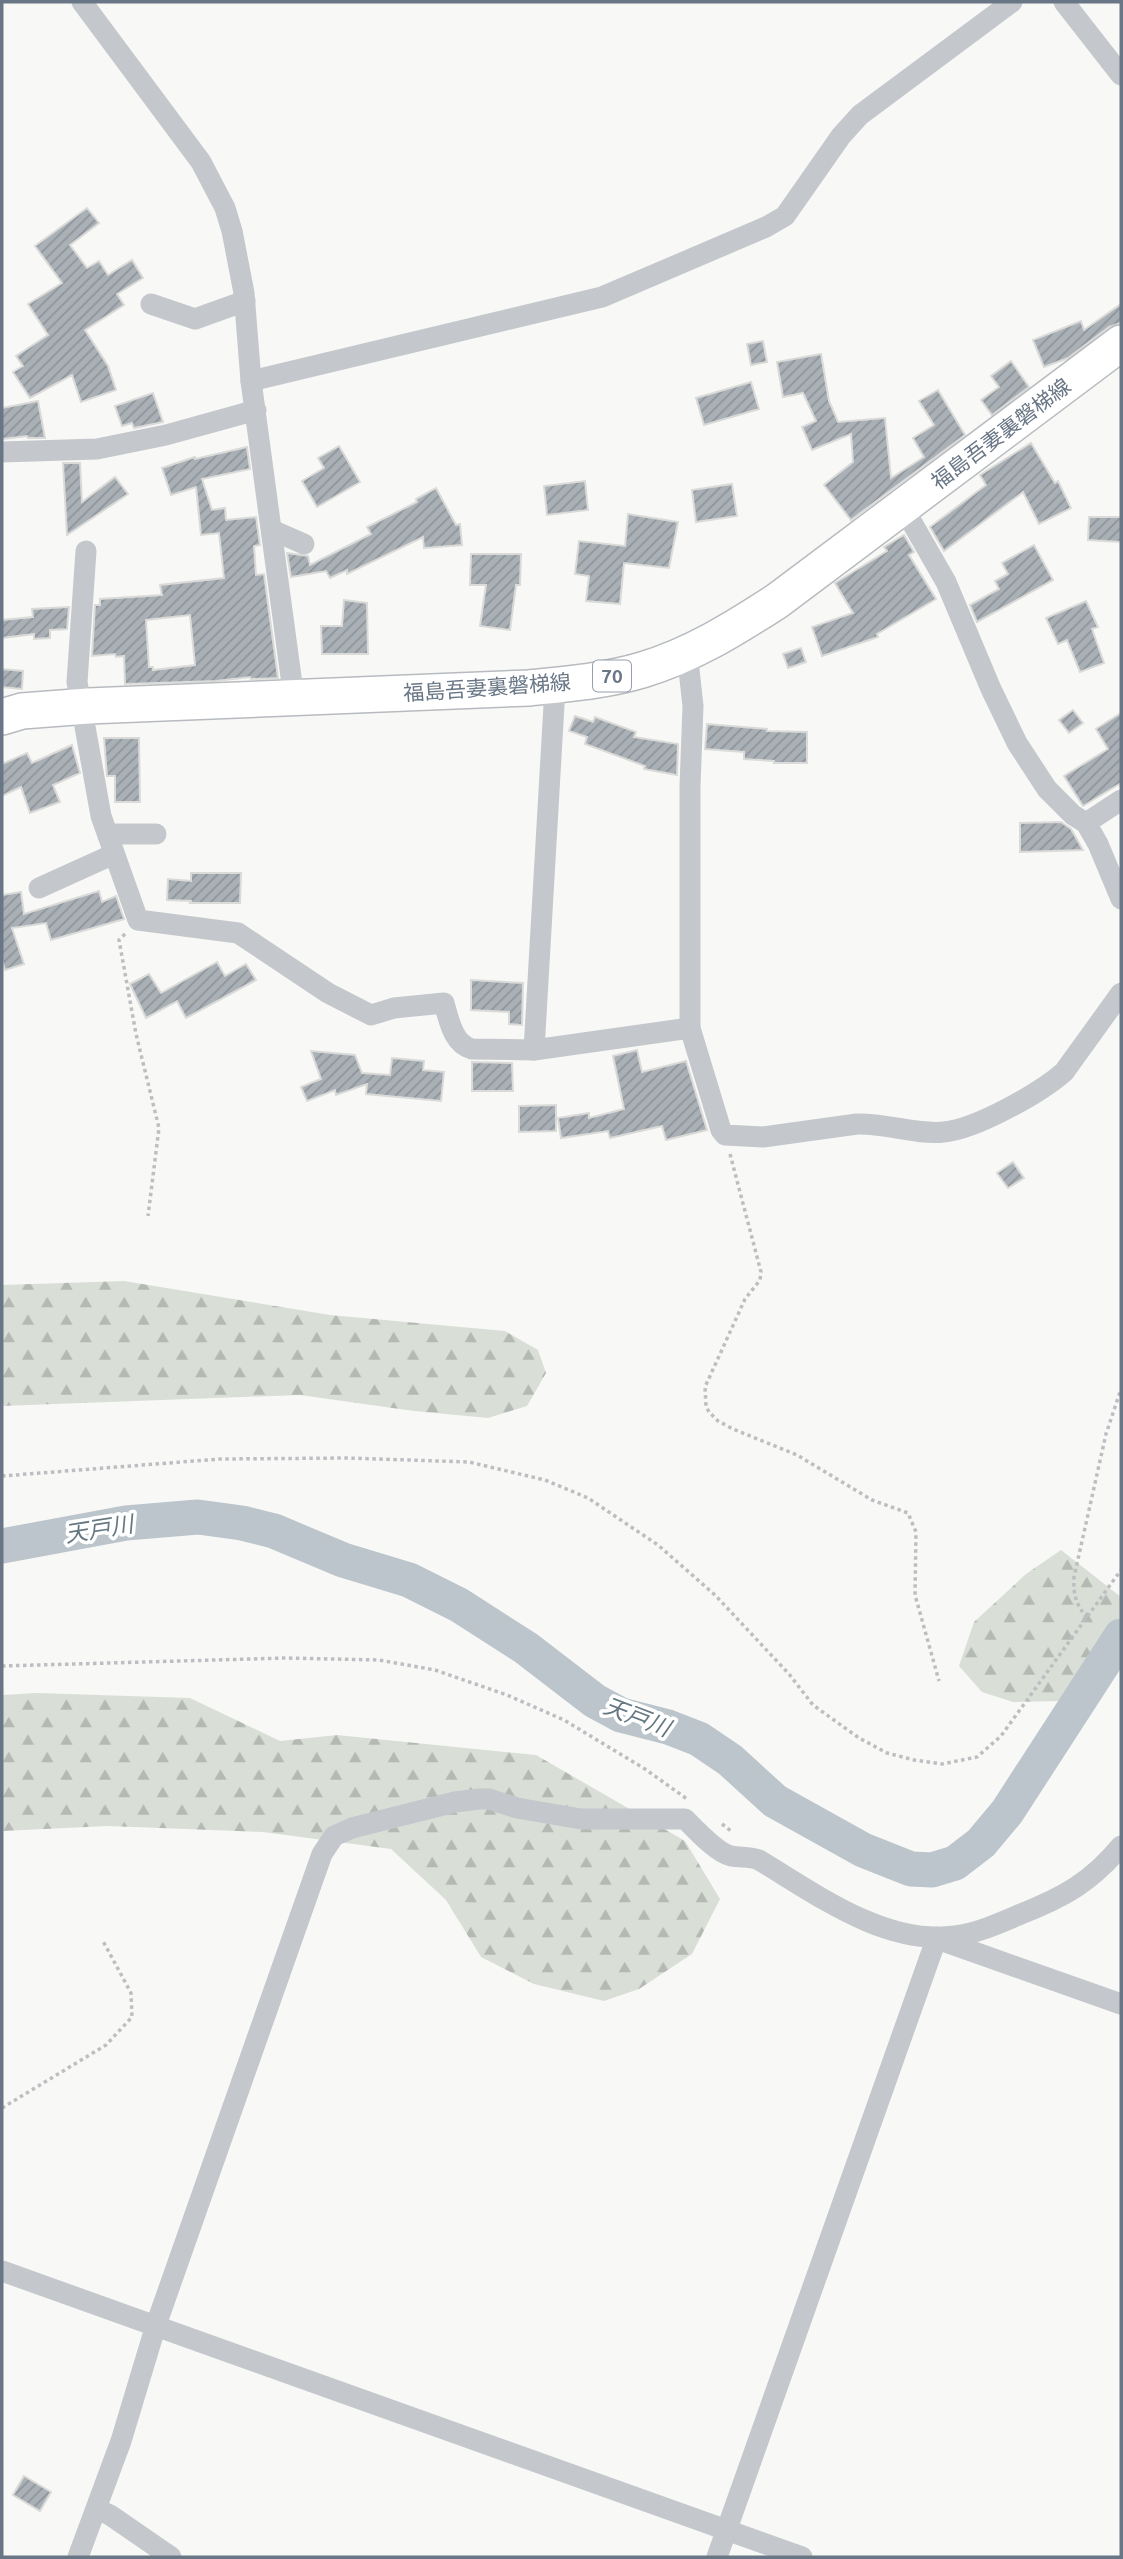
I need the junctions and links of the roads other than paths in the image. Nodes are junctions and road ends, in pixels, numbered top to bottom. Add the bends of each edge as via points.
1 (82, 2) edge
2 (1012, 2) edge
3 (1064, 2) edge
4 (1121, 75) edge
5 (245, 301) junction
6 (151, 304) dead end
7 (1121, 343) edge
8 (251, 381) junction
9 (256, 410) junction
10 (2, 452) edge
11 (903, 507) junction
12 (272, 530) junction
13 (304, 544) dead end
14 (86, 551) dead end
15 (684, 655) junction
16 (553, 685) junction
17 (294, 699) junction
18 (82, 707) junction
19 (3, 713) edge
20 (1121, 800) edge
21 (1086, 823) junction
22 (156, 834) dead end
23 (111, 844) junction
24 (38, 888) dead end
25 (1121, 899) edge
26 (1121, 993) edge
27 (690, 1028) junction
28 (534, 1050) junction
29 (1121, 1846) edge
30 (937, 1937) junction
31 (1121, 2004) edge
32 (2, 2270) edge
33 (156, 2325) junction
34 (97, 2509) junction
35 (726, 2530) junction
36 (78, 2557) edge
37 (171, 2557) edge
38 (717, 2557) edge
39 (802, 2557) edge

1 - 5 street via 180,132 215,188 232,231
2 - 8 street via 860,115 792,208 766,227 602,297
3 - 4 street
5 - 6 street via 195,319
5 - 8 street
7 - 11 main road, 福島吾妻裏磐梯線 / 70
8 - 9 street
9 - 10 street via 97,449
9 - 12 street
11 - 15 main road, 福島吾妻裏磐梯線 / 70 via 777,601 726,635
11 - 21 street via 946,582 1017,743 1047,789
12 - 13 street
12 - 17 street
14 - 18 street via 76,682
15 - 16 main road, 福島吾妻裏磐梯線 / 70 via 640,670
15 - 27 street via 693,706
16 - 17 main road, 福島吾妻裏磐梯線 / 70
16 - 28 street
17 - 18 main road, 福島吾妻裏磐梯線 / 70
18 - 19 main road, 福島吾妻裏磐梯線 / 70
18 - 23 street via 101,816
20 - 21 street
21 - 25 street
22 - 23 street
23 - 24 street
23 - 28 street via 138,920 238,933 370,1015 444,1003 464,1047
26 - 27 street via 1056,1079 1003,1110 943,1133 857,1124 763,1137 725,1135
27 - 28 street
29 - 30 street via 1100,1871 1049,1903 971,1933
30 - 31 street
30 - 33 street via 846,1914 760,1860 723,1852 685,1819 581,1819 479,1799 342,1832 322,1854
30 - 35 street
32 - 33 street
33 - 34 street
33 - 35 street
34 - 36 street
34 - 37 street
35 - 38 street
35 - 39 street

